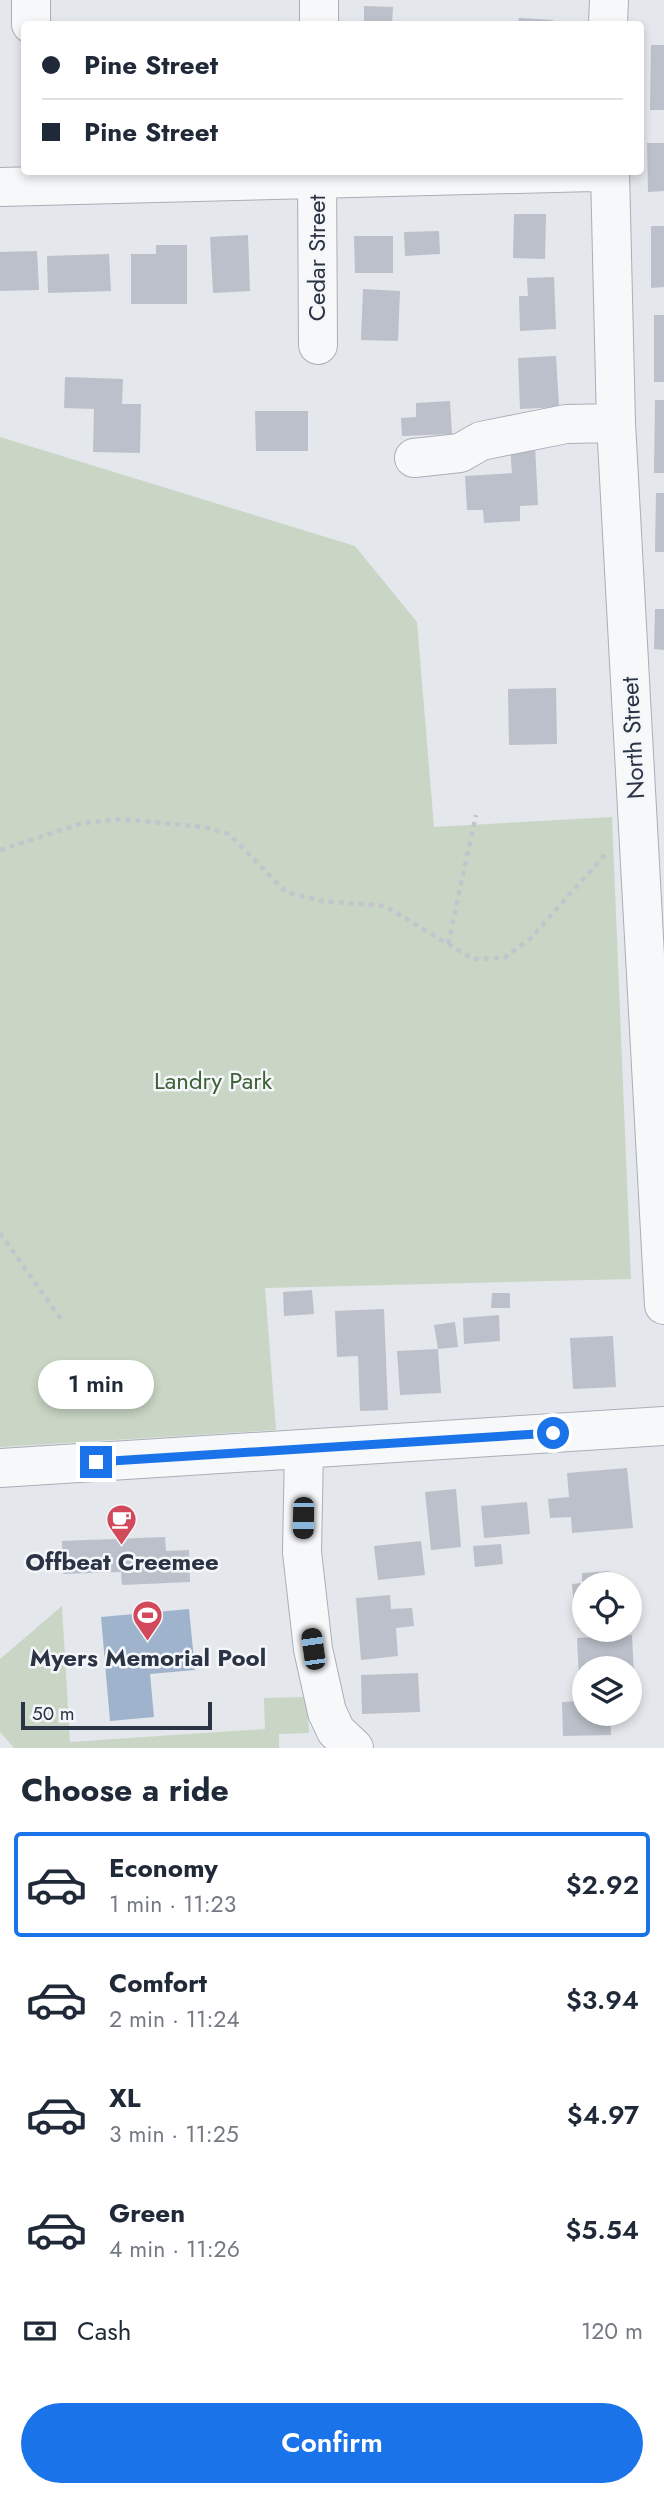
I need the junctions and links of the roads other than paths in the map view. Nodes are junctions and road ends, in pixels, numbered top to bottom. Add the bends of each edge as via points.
1 (31, 0) edge
2 (319, 0) edge
3 (609, 0) edge
4 (31, 21) edge
5 (319, 21) edge
6 (608, 21) edge
7 (317, 175) edge
8 (610, 175) edge
9 (23, 182) edge
10 (318, 345) dead end
11 (616, 423) junction
12 (414, 458) dead end
13 (664, 1305) edge
14 (664, 1426) edge
15 (304, 1450) junction
16 (0, 1468) edge
17 (354, 1748) edge

1 - 4 street
2 - 5 street
3 - 6 street
7 - 9 street
7 - 10 street, Cedar Street
8 - 11 street, North Street
11 - 12 street via 566,424 481,441 460,453
11 - 13 street, North Street
14 - 15 street
15 - 16 street
15 - 17 street via 302,1552 313,1649 327,1712 336,1731

